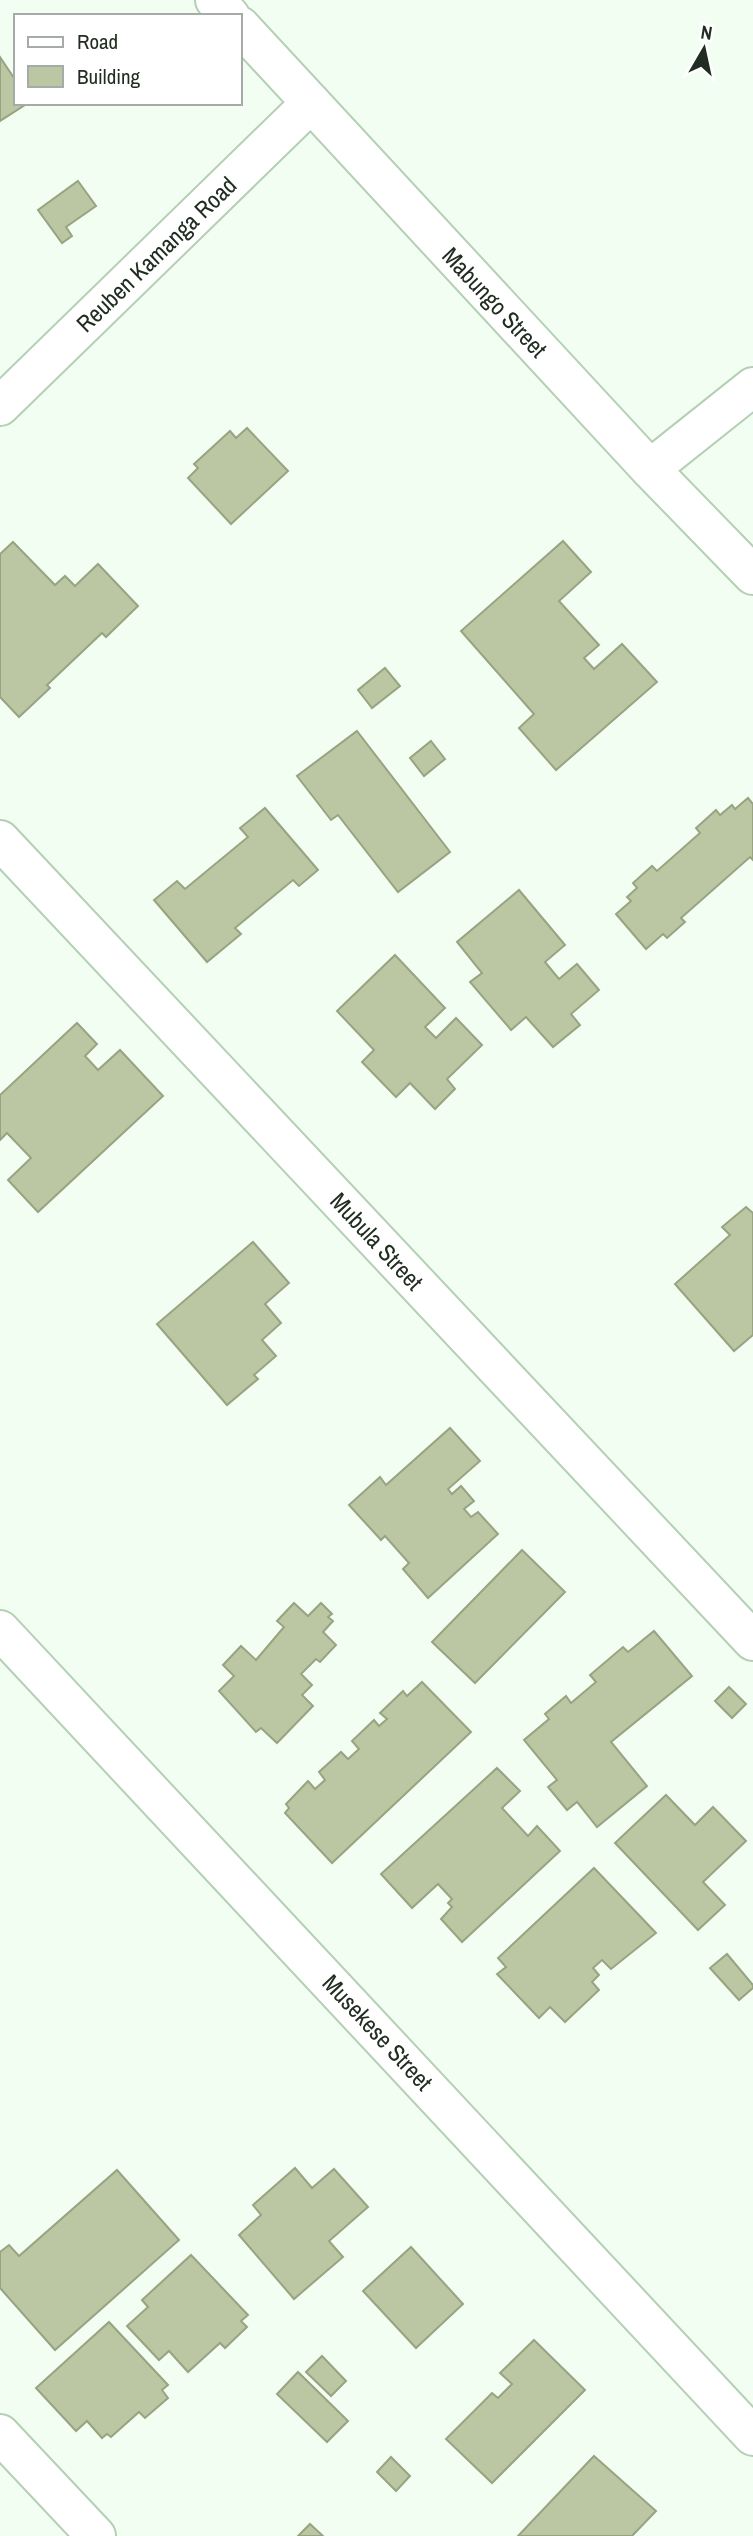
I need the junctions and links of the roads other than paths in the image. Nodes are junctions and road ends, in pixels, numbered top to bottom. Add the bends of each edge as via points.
1 (215, 0) edge
2 (228, 14) edge
3 (242, 28) edge
4 (312, 103) junction
5 (753, 387) edge
6 (0, 406) edge
7 (650, 469) junction
8 (753, 575) edge
9 (0, 840) edge
10 (0, 1630) edge
11 (753, 1641) edge
12 (0, 2434) edge
13 (753, 2436) edge
14 (96, 2536) edge

1 - 2 street
3 - 4 street, Mabungo Street
4 - 6 street, Reuben Kamanga Road
4 - 7 street, Mabungo Street
5 - 7 street
7 - 8 street, Mabungo Street
9 - 11 street, Mubula Street
10 - 13 street, Musekese Street
12 - 14 street

